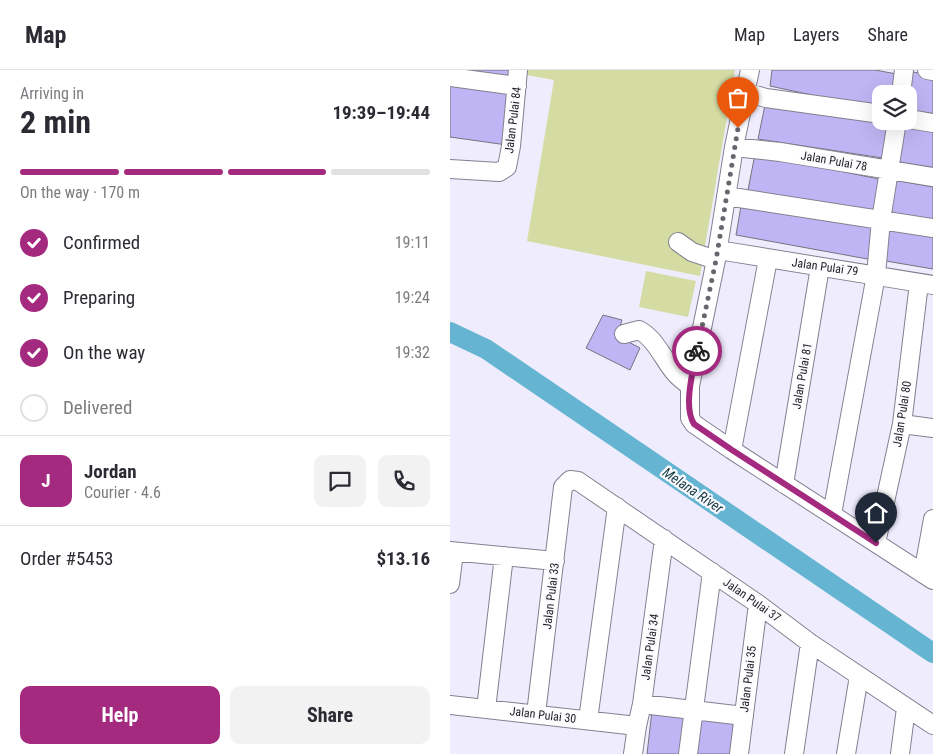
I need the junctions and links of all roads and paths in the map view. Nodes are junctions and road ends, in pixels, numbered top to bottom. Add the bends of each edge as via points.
1 (750, 70) edge
2 (904, 70) edge
3 (927, 70) edge
4 (933, 71) edge
5 (450, 77) edge
6 (517, 78) edge
7 (902, 85) edge
8 (745, 92) junction
9 (872, 113) edge
10 (917, 120) edge
11 (933, 123) edge
12 (896, 130) edge
13 (734, 147) junction
14 (450, 169) edge
15 (889, 171) junction
16 (933, 177) edge
17 (726, 196) junction
18 (881, 220) junction
19 (933, 228) edge
20 (678, 242) dead end
21 (717, 255) junction
22 (768, 259) junction
23 (820, 267) junction
24 (876, 275) junction
25 (926, 284) edge
26 (624, 334) dead end
27 (690, 386) junction
28 (902, 424) junction
29 (933, 428) edge
30 (732, 450) junction
31 (570, 480) joint
32 (784, 484) junction
33 (617, 507) junction
34 (832, 514) junction
35 (933, 518) edge
36 (664, 540) junction
37 (876, 543) junction
38 (452, 551) edge
39 (504, 556) junction
40 (555, 562) junction
41 (712, 572) junction
42 (928, 577) edge
43 (450, 584) edge
44 (758, 604) junction
45 (810, 642) junction
46 (859, 676) junction
47 (642, 704) junction
48 (450, 705) edge
49 (906, 708) junction
50 (486, 709) junction
51 (692, 711) junction
52 (536, 714) junction
53 (744, 716) junction
54 (588, 720) junction
55 (933, 725) edge
56 (636, 726) junction
57 (633, 754) edge
58 (688, 754) edge
59 (739, 754) edge
60 (794, 754) edge
61 (846, 754) edge
62 (900, 754) edge

1 - 8 street
2 - 7 street
3 - 4 street
5 - 6 street
6 - 14 street, Jalan Pulai 84 via 507,167 499,172
8 - 9 street via 766,98
8 - 13 street
10 - 11 street
12 - 15 street
13 - 15 street, Jalan Pulai 78
13 - 17 street
15 - 16 street, Jalan Pulai 78
15 - 18 street
17 - 18 street
17 - 21 street
18 - 19 street
18 - 24 street
20 - 21 street, Jalan Pulai 79 via 692,252
21 - 22 street, Jalan Pulai 79
21 - 27 street
22 - 23 street, Jalan Pulai 79
22 - 30 street
23 - 24 street, Jalan Pulai 79
23 - 32 street, Jalan Pulai 81
24 - 25 street, Jalan Pulai 79
24 - 34 street
25 - 28 street, Jalan Pulai 80
26 - 27 street via 643,332 674,372
27 - 30 street via 690,418
28 - 29 street
28 - 37 street, Jalan Pulai 80
30 - 32 street
31 - 33 street, Jalan Pulai 37 via 578,481
31 - 40 street, Jalan Pulai 33 via 563,487
32 - 34 street
33 - 36 street, Jalan Pulai 37
33 - 54 street
34 - 37 street
35 - 42 street
36 - 41 street, Jalan Pulai 37
36 - 47 street, Jalan Pulai 34
37 - 42 street
38 - 39 street
38 - 43 street
39 - 40 street
39 - 50 street
40 - 52 street, Jalan Pulai 33
41 - 44 street, Jalan Pulai 37
41 - 51 street
44 - 45 street, Jalan Pulai 37
44 - 53 street, Jalan Pulai 35
45 - 46 street, Jalan Pulai 37
45 - 60 street
46 - 49 street, Jalan Pulai 37
46 - 61 street
47 - 51 street
47 - 56 street, Jalan Pulai 34
48 - 50 street, Jalan Pulai 30
49 - 55 street, Jalan Pulai 37
49 - 62 street
50 - 52 street, Jalan Pulai 30
51 - 53 street
51 - 58 street
52 - 54 street, Jalan Pulai 30
53 - 59 street, Jalan Pulai 35
54 - 56 street, Jalan Pulai 30
56 - 57 street, Jalan Pulai 34

